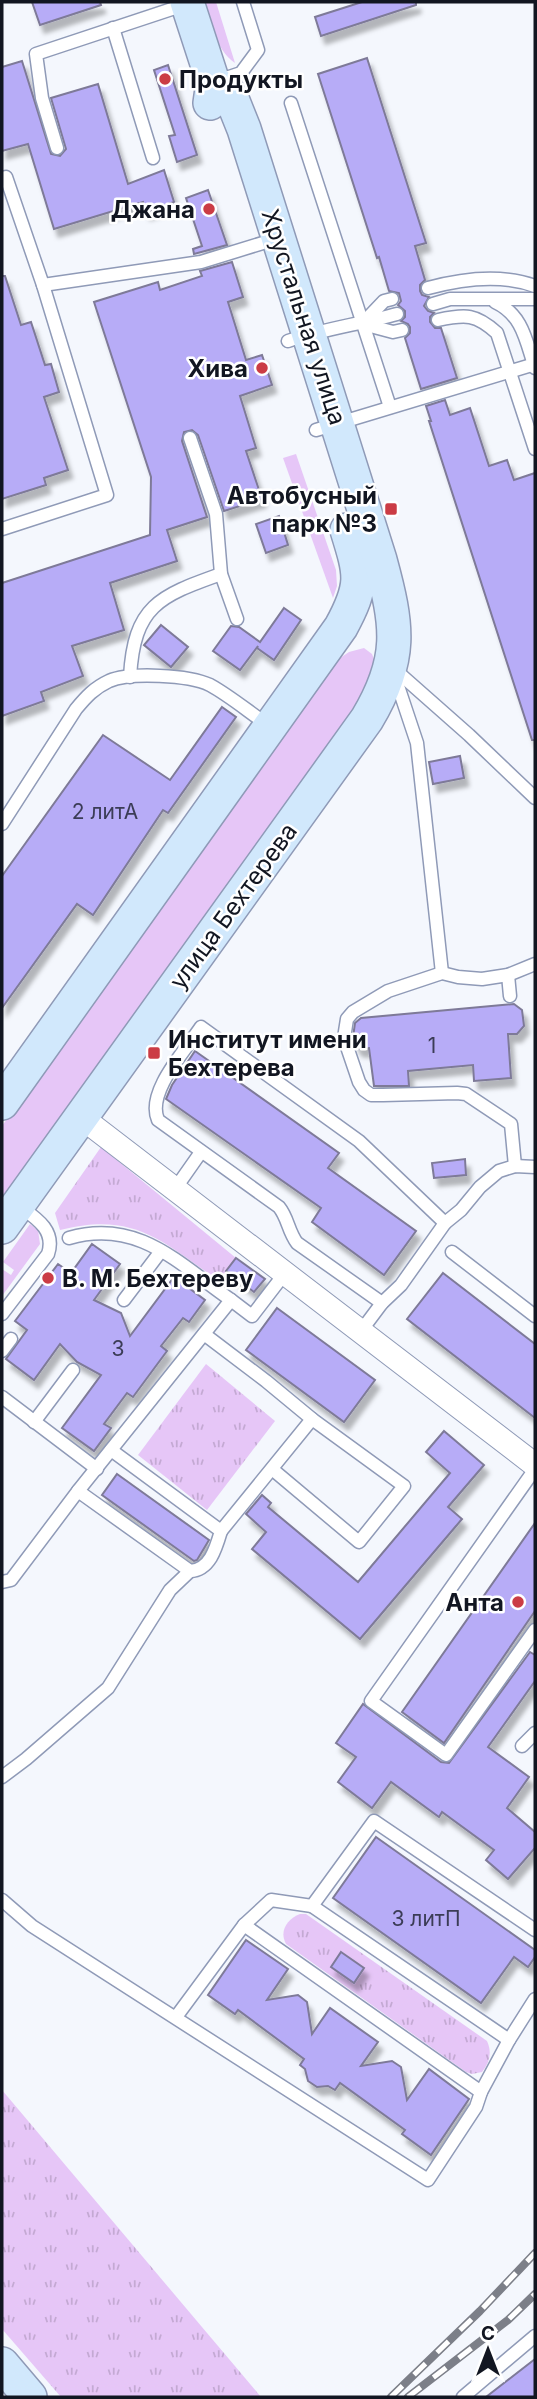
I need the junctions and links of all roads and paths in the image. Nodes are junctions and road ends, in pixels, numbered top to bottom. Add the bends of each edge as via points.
1 (243, 2) edge
2 (187, 3) edge
3 (113, 28) junction
4 (213, 82) junction
5 (291, 103) dead end
6 (57, 148) dead end
7 (153, 158) dead end
8 (2, 178) edge
9 (268, 241) junction
10 (43, 285) junction
11 (535, 286) edge
12 (428, 288) dead end
13 (392, 299) dead end
14 (488, 299) junction
15 (535, 299) edge
16 (433, 304) dead end
17 (397, 314) dead end
18 (438, 320) dead end
19 (363, 324) junction
20 (402, 330) dead end
21 (298, 337) junction
22 (535, 365) edge
23 (510, 372) junction
24 (390, 407) junction
25 (327, 427) junction
26 (190, 438) dead end
27 (535, 449) edge
28 (2, 529) edge
29 (369, 562) junction
30 (221, 573) junction
31 (237, 619) dead end
32 (331, 643) junction
33 (392, 667) junction
34 (130, 677) junction
35 (271, 727) junction
36 (535, 798) edge
37 (8, 805) edge
38 (2, 824) edge
39 (535, 964) edge
40 (442, 972) junction
41 (508, 975) junction
42 (510, 996) dead end
43 (2, 1103) edge
44 (81, 1117) junction
45 (201, 1152) junction
46 (515, 1166) junction
47 (535, 1167) edge
48 (175, 1189) junction
49 (10, 1216) edge
50 (445, 1223) junction
51 (69, 1238) dead end
52 (161, 1251) junction
53 (452, 1252) dead end
54 (285, 1273) junction
55 (124, 1300) dead end
56 (231, 1300) junction
57 (382, 1303) junction
58 (2, 1314) edge
59 (535, 1316) edge
60 (361, 1331) junction
61 (204, 1334) junction
62 (10, 1339) dead end
63 (2, 1351) edge
64 (73, 1370) dead end
65 (2, 1397) edge
66 (312, 1419) junction
67 (34, 1422) junction
68 (111, 1450) junction
69 (535, 1467) edge
70 (97, 1469) junction
71 (272, 1469) junction
72 (78, 1491) junction
73 (221, 1531) junction
74 (190, 1571) junction
75 (2, 1582) edge
76 (535, 1630) edge
77 (535, 1733) edge
78 (522, 1746) dead end
79 (2, 1777) edge
80 (2, 1900) edge
81 (312, 1906) junction
82 (243, 1925) junction
83 (535, 1930) edge
84 (535, 1999) edge
85 (176, 2017) junction
86 (509, 2040) junction
87 (481, 2092) junction
88 (535, 2336) edge
89 (2, 2364) edge
90 (30, 2397) edge
91 (463, 2397) edge

1 - 4 lane via 258,50 241,73
2 - 3 lane
2 - 4 street, Хрустальная улица
3 - 6 lane via 36,54 42,98
3 - 7 lane
4 - 9 street, Хрустальная улица via 209,102
5 - 19 lane
8 - 10 lane via 6,177
9 - 10 lane via 201,262
9 - 21 street, Хрустальная улица
10 - 28 lane via 107,495
11 - 12 lane via 480,279
13 - 19 lane via 384,301
14 - 15 lane
14 - 16 lane
14 - 22 lane via 521,322
17 - 19 lane
18 - 23 lane via 471,316 485,322 497,333
19 - 20 lane
19 - 21 lane
19 - 24 lane
21 - 25 street, Хрустальная улица
22 - 23 lane
23 - 24 lane
23 - 27 lane
24 - 25 lane
25 - 29 street, Хрустальная улица
26 - 30 lane via 216,514
29 - 32 street via 350,612
29 - 33 street, улица Бехтерева via 393,615
30 - 31 lane
30 - 34 lane via 176,590 153,606 139,626
32 - 33 street via 371,635 382,643
32 - 35 street
33 - 36 lane
33 - 40 lane via 417,743
33 - 44 street, улица Бехтерева via 367,719
34 - 35 lane via 188,679 209,685
34 - 37 lane via 111,680 91,692
35 - 43 street
37 - 38 lane
39 - 41 lane
40 - 41 lane via 482,979
40 - 46 lane via 388,991 347,1019 344,1038 359,1082 371,1095 466,1094 511,1124
41 - 42 lane
44 - 48 street
44 - 49 street, улица Бехтерева
45 - 48 lane
45 - 50 lane via 158,1121 154,1112 157,1093 201,1027 359,1141
45 - 57 lane via 279,1207 296,1243
46 - 47 lane
46 - 50 lane via 499,1171 480,1186
48 - 54 street
49 - 58 lane via 45,1228 51,1245
50 - 57 lane via 401,1285
51 - 52 lane via 116,1233 148,1241
52 - 55 lane
52 - 56 lane
53 - 59 lane
54 - 56 lane via 252,1316
54 - 60 street
56 - 61 lane
57 - 60 lane
60 - 69 street
61 - 66 lane
61 - 68 lane
62 - 63 lane
64 - 67 lane
65 - 67 lane
66 - 71 lane
66 - 71 lane via 404,1486 359,1542
67 - 70 lane
68 - 70 lane
68 - 73 lane
69 - 76 lane via 371,1701 446,1755
70 - 72 lane
71 - 73 lane
72 - 74 lane
72 - 75 lane via 11,1580
73 - 74 lane via 205,1566
74 - 79 lane via 170,1590 108,1688
77 - 78 lane
80 - 85 lane via 32,1926
81 - 82 lane via 271,1900
81 - 83 lane via 374,1821
81 - 86 lane
82 - 85 lane
82 - 87 lane
84 - 86 lane
85 - 87 lane via 428,2180
86 - 87 lane
88 - 91 lane
89 - 90 street

